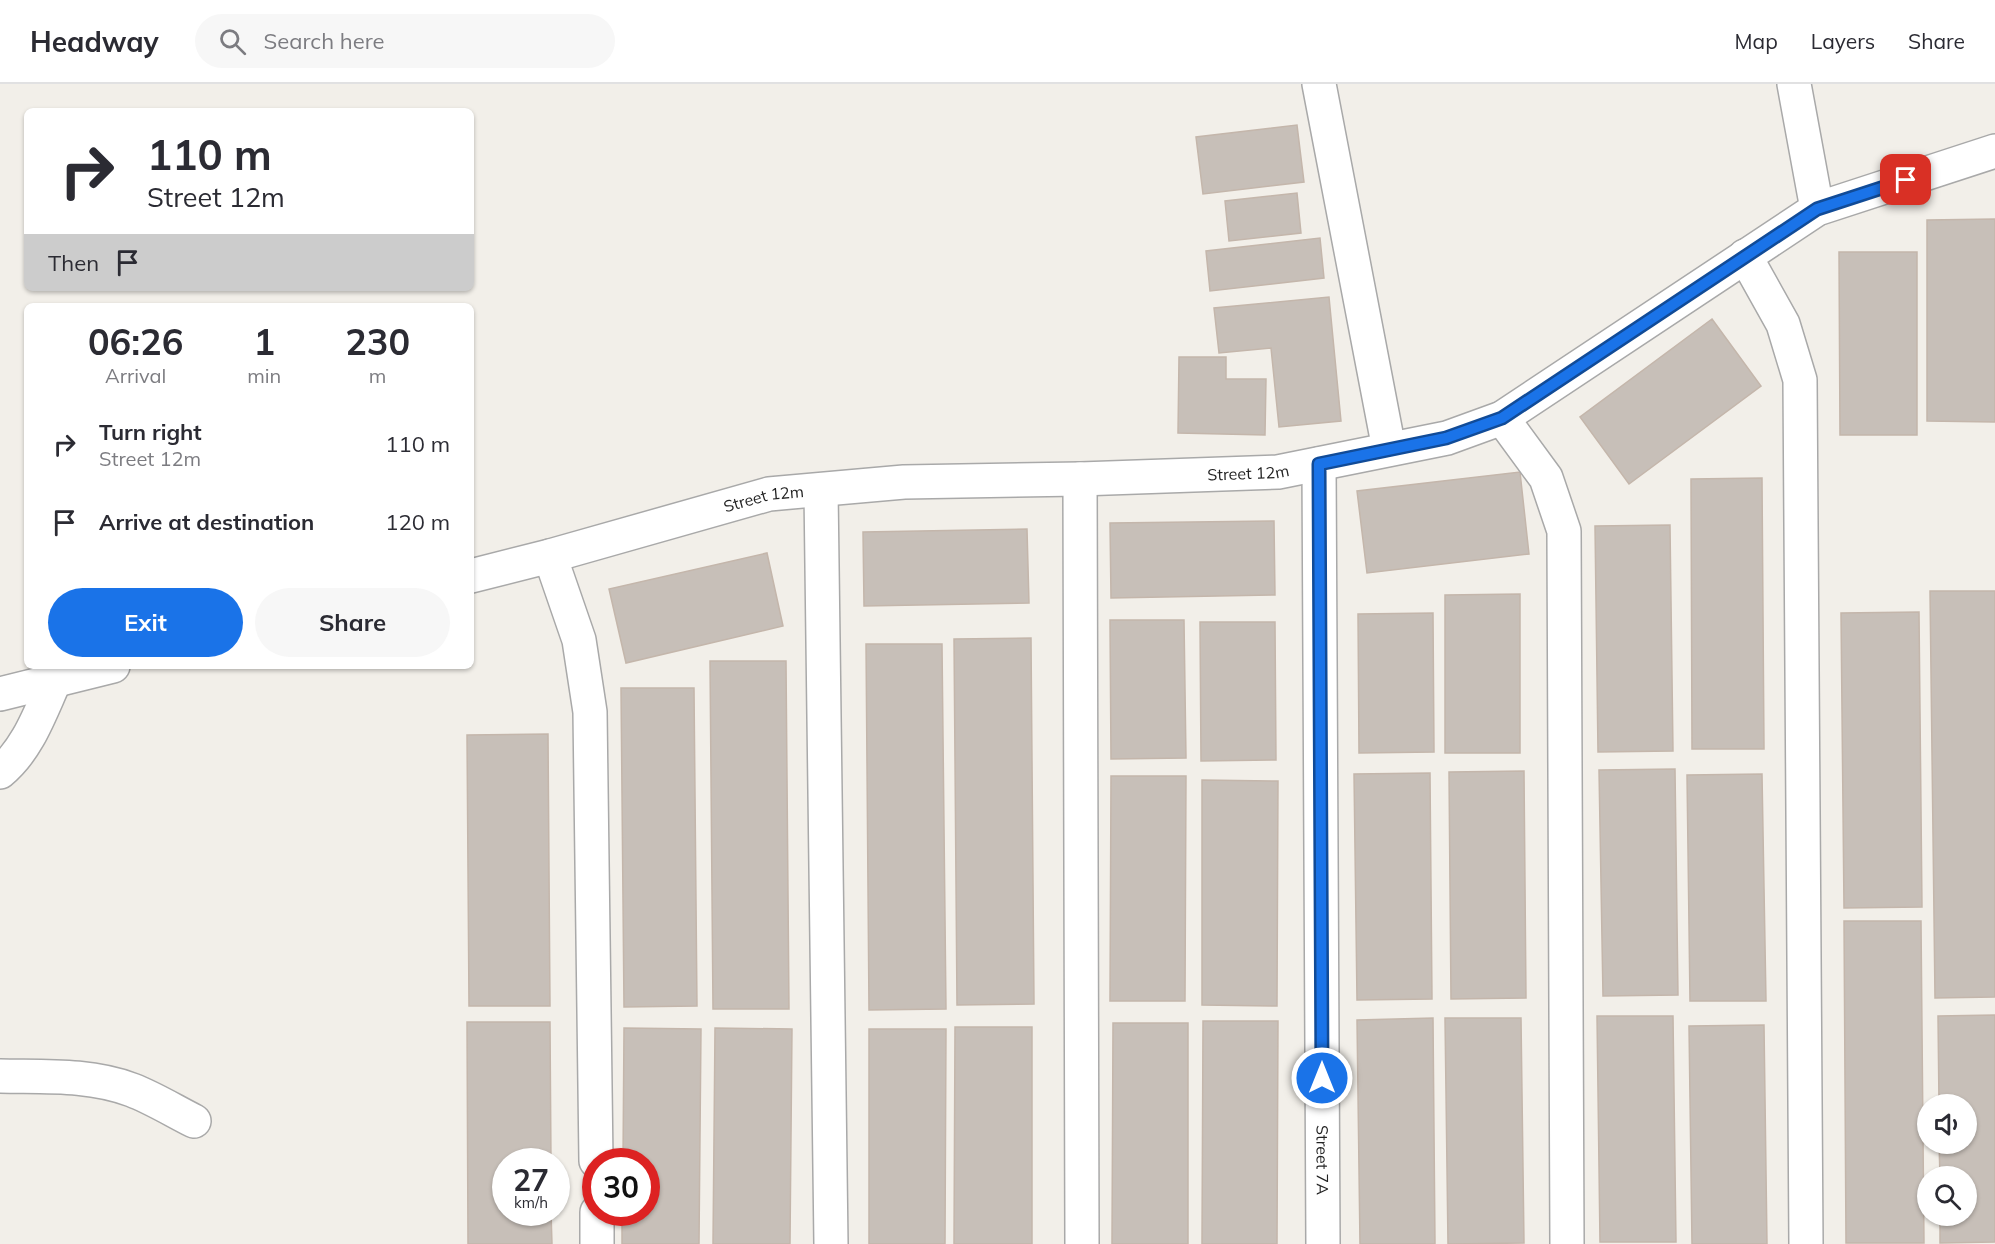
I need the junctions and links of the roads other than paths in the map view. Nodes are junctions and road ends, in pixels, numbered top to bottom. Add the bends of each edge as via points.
1 (1319, 84) edge
2 (1794, 84) edge
3 (1995, 151) edge
4 (1817, 209) junction
5 (1745, 256) junction
6 (1502, 418) junction
7 (1389, 449) junction
8 (1319, 464) junction
9 (1080, 480) junction
10 (821, 490) junction
11 (550, 556) junction
12 (474, 575) edge
13 (100, 669) edge
14 (55, 680) junction
15 (0, 694) edge
16 (0, 772) edge
17 (0, 1076) edge
18 (194, 1121) dead end
19 (596, 1148) edge
20 (597, 1226) edge
21 (597, 1244) edge
22 (831, 1244) edge
23 (1082, 1244) edge
24 (1323, 1244) edge
25 (1567, 1244) edge
26 (1806, 1244) edge

1 - 7 street
2 - 4 street
3 - 4 street, Street 12m
4 - 5 street, Street 12m
5 - 6 street, Street 12m
5 - 26 street via 1783,324 1800,381
6 - 7 street, Street 12m via 1446,438
6 - 25 street via 1546,478 1564,531
7 - 8 street, Street 12m
8 - 9 street, Street 12m via 1278,472
8 - 24 street, Street 7A
9 - 10 street, Street 12m via 904,482
9 - 23 street
10 - 11 street, Street 12m via 769,494
10 - 22 street
11 - 12 street, Street 12m
11 - 19 street via 579,640 590,712
13 - 14 street
14 - 15 street
14 - 16 street via 27,740
17 - 18 street via 72,1077 105,1082 132,1090
20 - 21 street

